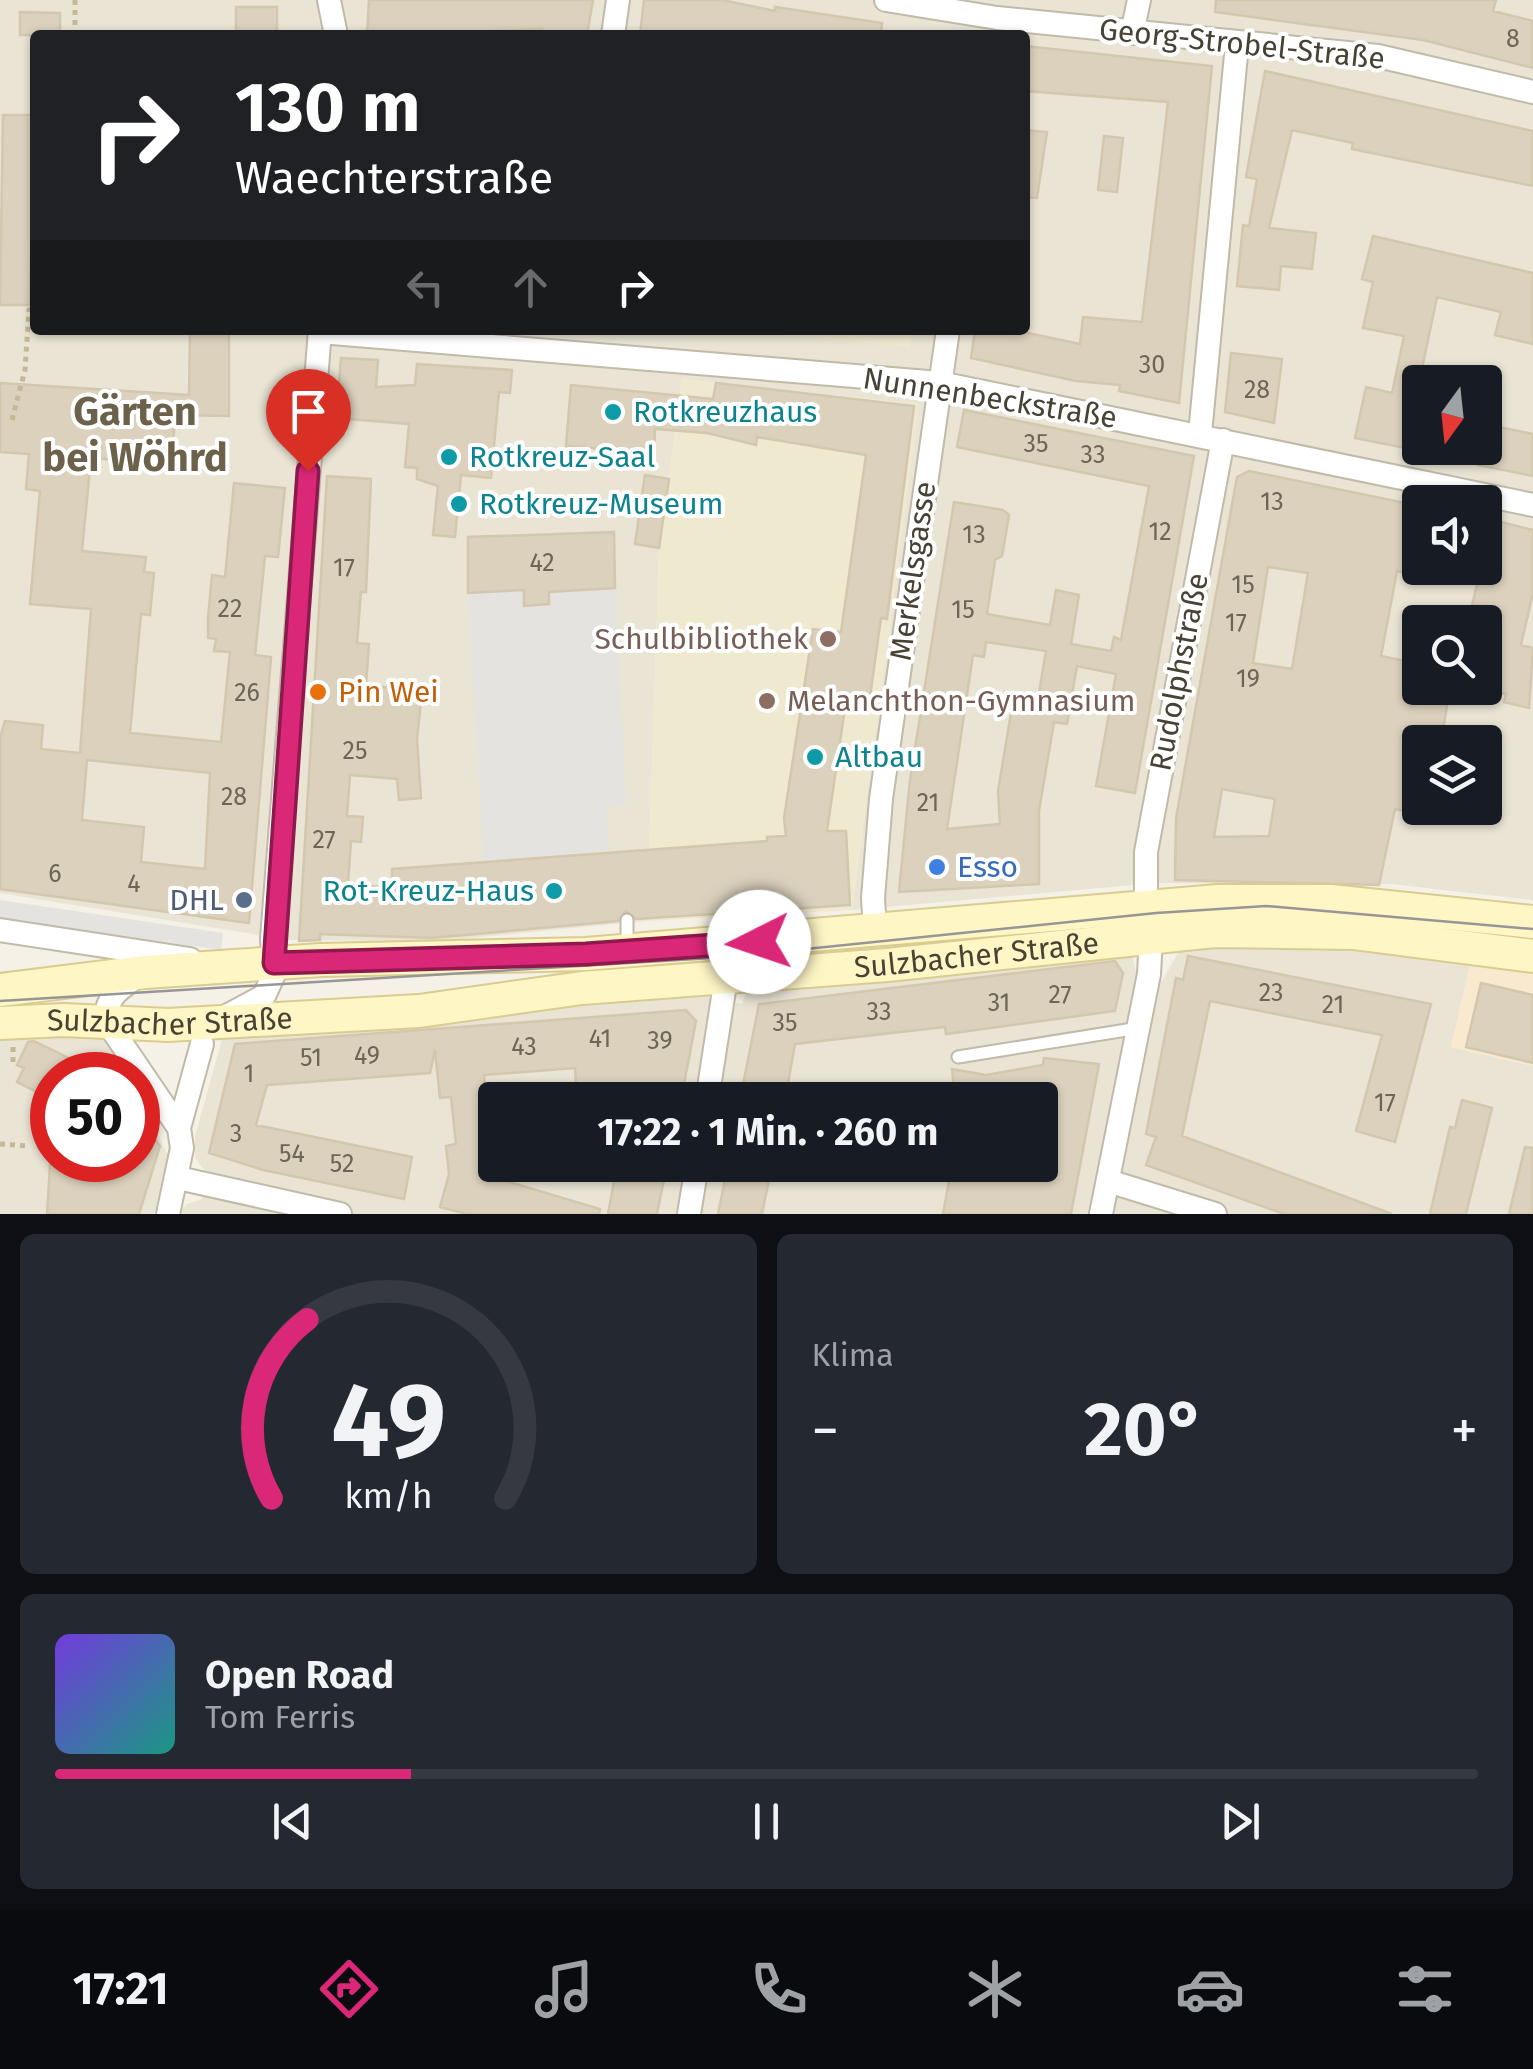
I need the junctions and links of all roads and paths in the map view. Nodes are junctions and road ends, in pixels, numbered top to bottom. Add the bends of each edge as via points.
1 (75, 0) edge
2 (329, 0) edge
3 (618, 0) edge
4 (888, 0) edge
5 (1139, 0) edge
6 (995, 26) edge
7 (75, 30) edge
8 (335, 30) edge
9 (614, 30) edge
10 (1132, 33) junction
11 (1237, 44) junction
12 (1533, 92) edge
13 (30, 310) edge
14 (320, 335) edge
15 (420, 335) edge
16 (947, 335) edge
17 (571, 341) edge
18 (940, 384) junction
19 (12, 420) dead end
20 (1211, 437) junction
21 (1533, 505) edge
22 (1148, 921) junction
23 (1533, 922) edge
24 (0, 930) edge
25 (875, 931) junction
26 (730, 943) junction
27 (1533, 956) edge
28 (274, 963) junction
29 (233, 966) junction
30 (145, 972) junction
31 (727, 977) junction
32 (0, 990) edge
33 (107, 1022) junction
34 (0, 1023) edge
35 (1139, 1028) junction
36 (206, 1034) junction
37 (958, 1057) dead end
38 (710, 1082) edge
39 (179, 1128) junction
40 (0, 1144) edge
41 (28, 1146) dead end
42 (178, 1178) junction
43 (1108, 1181) junction
44 (693, 1182) edge
45 (168, 1214) edge
46 (340, 1214) edge
47 (688, 1214) edge
48 (1101, 1214) edge
49 (1215, 1214) edge

1 - 7 path
2 - 8 street
3 - 9 street
4 - 6 street, Georg-Strobel-Straße
5 - 10 street
6 - 10 street, Georg-Strobel-Straße
10 - 11 street, Georg-Strobel-Straße
11 - 12 street, Georg-Strobel-Straße via 1378,56
11 - 20 street, Rudolphstraße
13 - 19 path
14 - 28 street
15 - 17 street, Nunnenbeckstraße
16 - 18 street, Merkelsgasse
17 - 18 street, Nunnenbeckstraße
18 - 20 street, Nunnenbeckstraße
18 - 25 street, Merkelsgasse via 881,799
20 - 21 street, Nunnenbeckstraße
20 - 22 street, Rudolphstraße via 1146,852
22 - 23 main road, Sulzbacher Straße via 1330,900
22 - 25 main road, Sulzbacher Straße
22 - 27 main road, Sulzbacher Straße via 1332,932
22 - 31 main road, Sulzbacher Straße
22 - 35 street, Rudolphstraße
24 - 29 street
25 - 26 main road, Sulzbacher Straße
26 - 28 main road, Sulzbacher Straße via 627,936
26 - 31 street
28 - 29 main road, Sulzbacher Straße
28 - 36 street via 264,996
29 - 30 main road, Sulzbacher Straße
30 - 32 main road, Sulzbacher Straße
30 - 33 street via 109,999
31 - 36 main road, Sulzbacher Straße
31 - 38 street
33 - 34 main road, Sulzbacher Straße
33 - 36 main road, Sulzbacher Straße
33 - 39 street
35 - 37 lane
35 - 43 street, Rudolphstraße
36 - 39 street
39 - 42 street
40 - 41 path
42 - 45 street
42 - 46 street
43 - 48 street, Rudolphstraße
43 - 49 street
44 - 47 street

